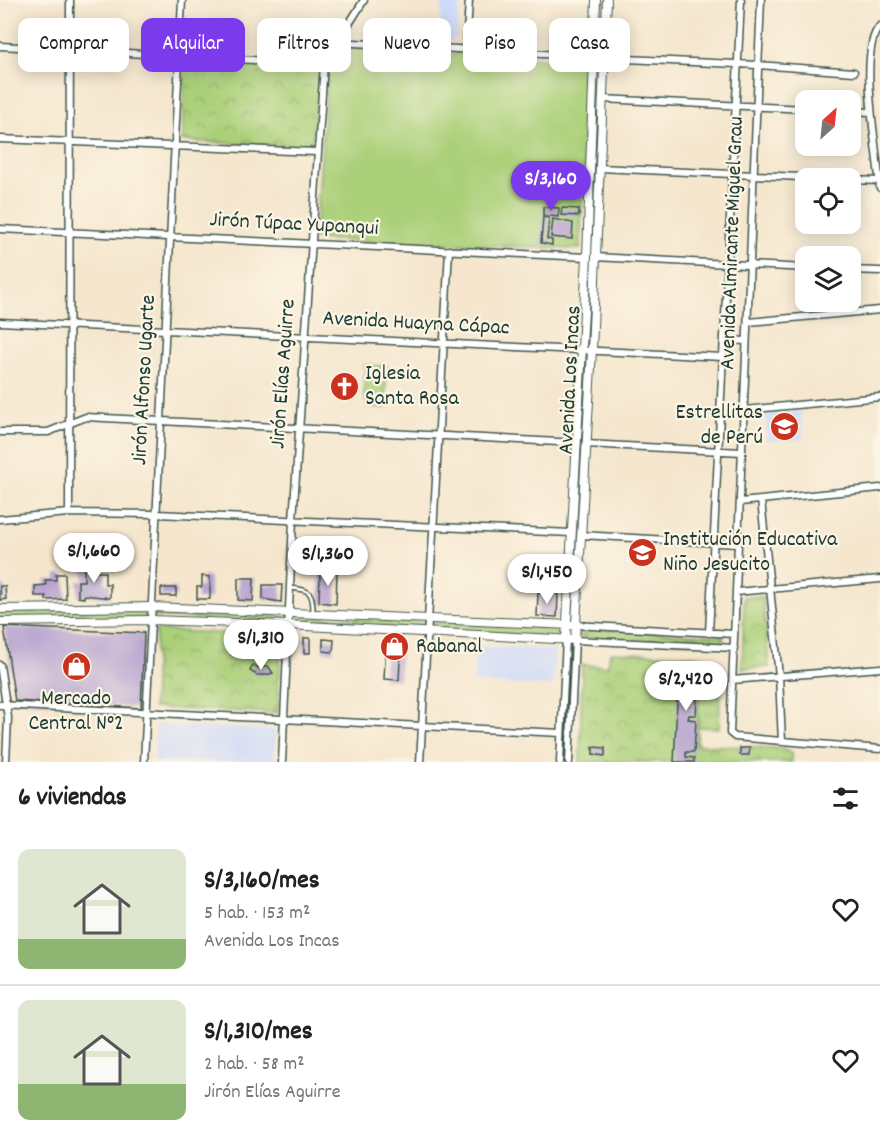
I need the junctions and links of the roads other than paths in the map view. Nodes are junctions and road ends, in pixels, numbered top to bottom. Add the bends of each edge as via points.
1 (70, 0) edge
2 (182, 0) edge
3 (364, 0) edge
4 (469, 0) edge
5 (596, 0) edge
6 (607, 0) edge
7 (741, 0) edge
8 (761, 0) edge
9 (70, 18) edge
10 (181, 18) edge
11 (468, 18) edge
12 (595, 18) edge
13 (606, 18) edge
14 (351, 20) edge
15 (880, 26) edge
16 (351, 43) edge
17 (0, 46) edge
18 (18, 47) edge
19 (463, 51) edge
20 (630, 59) edge
21 (738, 64) junction
22 (758, 65) junction
23 (69, 72) edge
24 (179, 72) edge
25 (323, 72) edge
26 (593, 72) edge
27 (603, 72) edge
28 (854, 72) dead end
29 (602, 99) junction
30 (736, 105) junction
31 (757, 106) junction
32 (795, 108) edge
33 (861, 112) edge
34 (871, 112) junction
35 (0, 139) edge
36 (69, 142) junction
37 (175, 146) junction
38 (316, 152) junction
39 (599, 168) junction
40 (732, 174) junction
41 (754, 175) junction
42 (795, 177) edge
43 (861, 180) edge
44 (880, 181) edge
45 (880, 188) edge
46 (0, 229) edge
47 (69, 232) junction
48 (171, 237) junction
49 (310, 244) junction
50 (449, 250) junction
51 (591, 257) junction
52 (728, 265) junction
53 (750, 267) junction
54 (795, 268) edge
55 (861, 270) edge
56 (880, 271) edge
57 (880, 310) edge
58 (0, 322) edge
59 (748, 322) junction
60 (69, 325) junction
61 (166, 330) junction
62 (305, 337) junction
63 (724, 340) junction
64 (746, 341) junction
65 (443, 343) junction
66 (582, 350) junction
67 (592, 350) junction
68 (723, 357) junction
69 (880, 397) edge
70 (744, 410) junction
71 (161, 422) junction
72 (69, 424) junction
73 (298, 429) junction
74 (0, 432) edge
75 (438, 435) junction
76 (577, 443) junction
77 (586, 444) junction
78 (718, 451) junction
79 (742, 452) junction
80 (880, 488) edge
81 (761, 500) junction
82 (740, 502) junction
83 (69, 513) junction
84 (157, 514) junction
85 (0, 519) edge
86 (293, 520) junction
87 (433, 526) junction
88 (571, 533) junction
89 (581, 535) junction
90 (714, 542) junction
91 (738, 543) junction
92 (880, 579) edge
93 (289, 588) junction
94 (769, 590) junction
95 (736, 592) junction
96 (152, 607) junction
97 (0, 609) edge
98 (288, 613) junction
99 (313, 614) junction
100 (151, 620) junction
101 (427, 620) junction
102 (0, 622) edge
103 (287, 625) junction
104 (571, 625) junction
105 (426, 632) junction
106 (709, 633) junction
107 (734, 634) junction
108 (570, 640) junction
109 (734, 648) junction
110 (0, 665) edge
111 (880, 668) edge
112 (779, 676) junction
113 (732, 680) junction
114 (4, 706) edge
115 (146, 712) junction
116 (284, 719) junction
117 (422, 726) junction
118 (561, 733) junction
119 (782, 742) junction
120 (880, 749) edge
121 (6, 762) edge
122 (144, 762) edge
123 (282, 762) edge
124 (420, 762) edge
125 (560, 762) edge
126 (569, 762) edge

1 - 9 street
2 - 10 street, Jirón Alfonso Ugarte
3 - 14 street, Jirón Elías Aguirre
4 - 11 street
5 - 12 street, Avenida Los Incas
6 - 13 street, Avenida Los Incas
7 - 21 street, Avenida Almirante Miguel Grau
8 - 22 street, Avenida Almirante Miguel Grau
15 - 34 street via 875,32 870,64
16 - 19 street
17 - 18 street
20 - 21 street
21 - 22 street
21 - 30 street, Avenida Almirante Miguel Grau
22 - 28 street
22 - 31 street, Avenida Almirante Miguel Grau
23 - 36 street
24 - 37 street, Jirón Alfonso Ugarte
25 - 38 street, Jirón Elías Aguirre
26 - 51 street, Avenida Los Incas
27 - 29 street, Avenida Los Incas
29 - 30 street
29 - 39 street, Avenida Los Incas
30 - 31 street
30 - 40 street, Avenida Almirante Miguel Grau
31 - 32 street
31 - 41 street, Avenida Almirante Miguel Grau
33 - 34 street
34 - 44 street
35 - 36 street
36 - 37 street
36 - 47 street
37 - 38 street
37 - 48 street, Jirón Alfonso Ugarte
38 - 49 street, Jirón Elías Aguirre
39 - 40 street
39 - 51 street, Avenida Los Incas
40 - 41 street
40 - 52 street, Avenida Almirante Miguel Grau
41 - 42 street
41 - 53 street, Avenida Almirante Miguel Grau
43 - 44 street
44 - 45 street
46 - 47 street, Jirón Túpac Yupanqui
47 - 48 street, Jirón Túpac Yupanqui
47 - 60 street
48 - 49 street, Jirón Túpac Yupanqui
48 - 61 street, Jirón Alfonso Ugarte
49 - 50 street, Jirón Túpac Yupanqui
49 - 62 street, Jirón Elías Aguirre
50 - 51 street, Jirón Túpac Yupanqui
50 - 65 street
51 - 52 street, Jirón Túpac Yupanqui
51 - 66 street, Avenida Los Incas
51 - 67 street, Avenida Los Incas
52 - 53 street, Jirón Túpac Yupanqui
52 - 63 street, Avenida Almirante Miguel Grau
53 - 54 street, Jirón Túpac Yupanqui
53 - 59 street, Avenida Almirante Miguel Grau
55 - 56 street
57 - 59 street
58 - 60 street, Avenida Huayna Cápac
59 - 64 street, Avenida Almirante Miguel Grau
60 - 61 street, Avenida Huayna Cápac
60 - 72 street
61 - 62 street, Avenida Huayna Cápac
61 - 71 street, Jirón Alfonso Ugarte
62 - 65 street, Avenida Huayna Cápac
62 - 73 street, Jirón Elías Aguirre
63 - 64 street
63 - 68 street, Avenida Almirante Miguel Grau
64 - 70 street, Avenida Almirante Miguel Grau
65 - 66 street, Avenida Huayna Cápac
65 - 75 street
66 - 67 street, Avenida Huayna Cápac
66 - 76 street, Avenida Los Incas
67 - 68 street, Avenida Huayna Cápac
67 - 77 street, Avenida Los Incas
68 - 78 street, Avenida Almirante Miguel Grau
69 - 70 street
70 - 79 street, Avenida Almirante Miguel Grau
71 - 72 street via 86,417
71 - 73 street
71 - 84 street, Jirón Alfonso Ugarte
72 - 74 street via 48,432
72 - 83 street
73 - 75 street
73 - 86 street, Jirón Elías Aguirre
75 - 76 street
75 - 87 street
76 - 88 street, Avenida Los Incas
77 - 78 street
77 - 89 street, Avenida Los Incas
78 - 79 street
78 - 90 street, Avenida Almirante Miguel Grau
79 - 82 street, Avenida Almirante Miguel Grau
80 - 81 street
81 - 82 street
81 - 94 street
82 - 91 street, Avenida Almirante Miguel Grau
83 - 84 street
83 - 85 street
84 - 86 street
84 - 96 street, Jirón Alfonso Ugarte
86 - 87 street
86 - 93 street, Jirón Elías Aguirre
87 - 88 street
87 - 101 street
88 - 104 street, Avenida Los Incas
89 - 90 street
89 - 104 street, Avenida Los Incas
90 - 91 street
90 - 106 street, Avenida Almirante Miguel Grau
91 - 95 street, Avenida Almirante Miguel Grau
92 - 94 street
93 - 98 street, Jirón Elías Aguirre
93 - 99 lane via 311,594
94 - 95 street
94 - 112 street
95 - 107 street, Avenida Almirante Miguel Grau
96 - 97 street
96 - 98 street
96 - 100 street, Jirón Alfonso Ugarte
98 - 99 street
98 - 103 street, Jirón Elías Aguirre
99 - 101 street
100 - 102 street
100 - 103 street
100 - 115 street, Jirón Alfonso Ugarte
101 - 104 street
101 - 105 street
103 - 105 street
103 - 116 street, Jirón Elías Aguirre
104 - 106 street
104 - 108 street, Avenida Los Incas
105 - 108 street
105 - 117 street
106 - 107 street
107 - 109 street, Avenida Almirante Miguel Grau
108 - 109 street
108 - 118 street, Avenida Los Incas
108 - 126 street, Avenida Los Incas
109 - 113 street, Avenida Almirante Miguel Grau
110 - 114 street
111 - 112 street
112 - 113 street
112 - 119 street
113 - 119 street, Avenida Almirante Miguel Grau via 730,733 735,737
114 - 115 street
114 - 121 street
115 - 116 street
115 - 122 street, Jirón Alfonso Ugarte
116 - 117 street
116 - 123 street, Jirón Elías Aguirre
117 - 118 street
117 - 124 street
118 - 125 street, Avenida Los Incas
119 - 120 street

